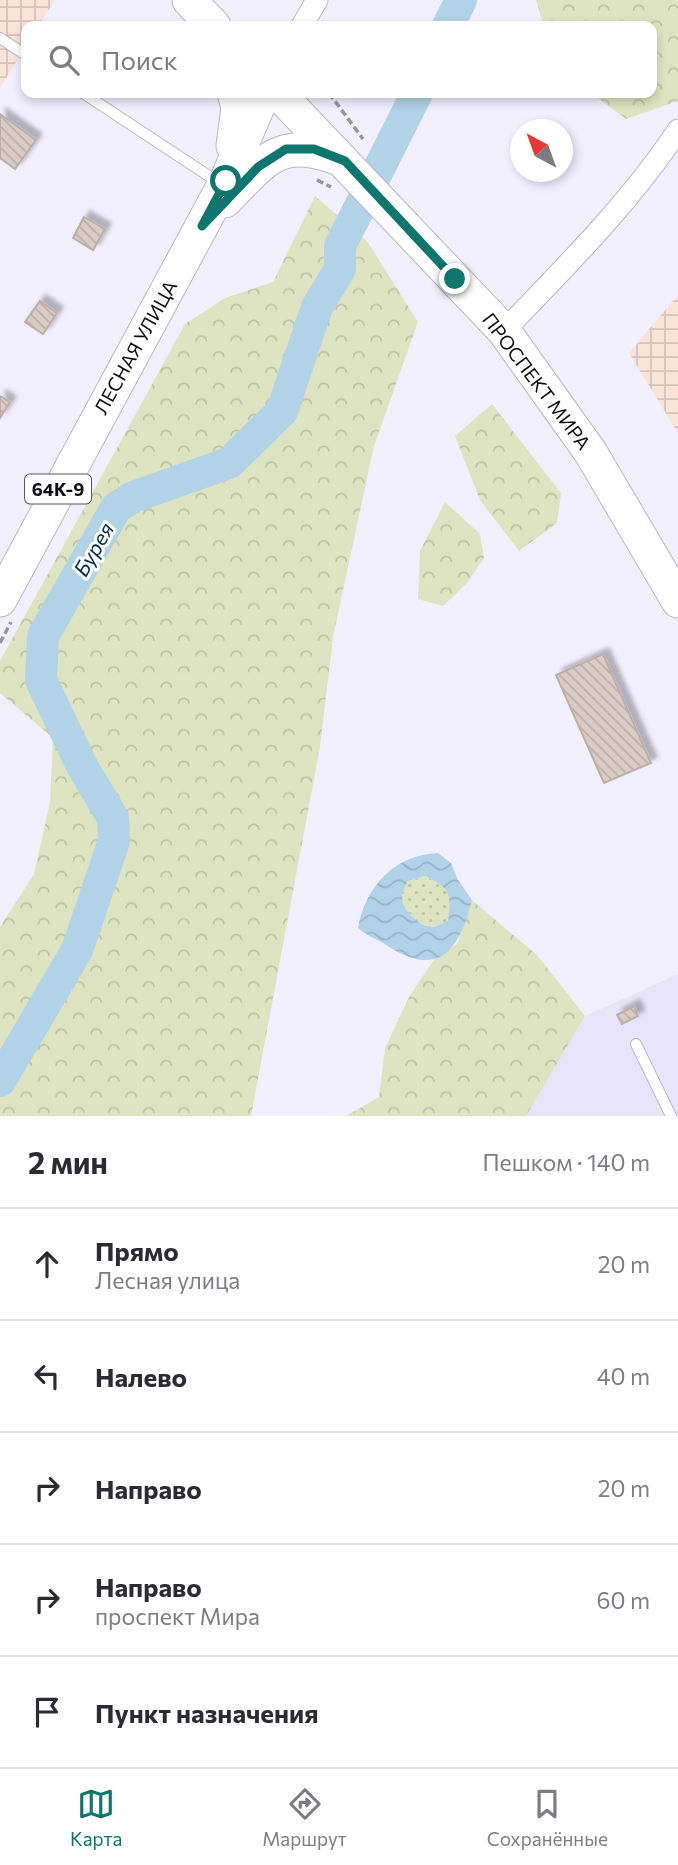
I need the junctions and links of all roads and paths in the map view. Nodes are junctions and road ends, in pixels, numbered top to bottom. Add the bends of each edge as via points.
1 (180, 0) edge
2 (189, 0) edge
3 (317, 0) edge
4 (195, 21) edge
5 (209, 21) edge
6 (305, 21) edge
7 (0, 38) edge
8 (21, 52) edge
9 (91, 98) edge
10 (235, 98) edge
11 (262, 98) edge
12 (283, 98) edge
13 (330, 98) edge
14 (678, 130) edge
15 (348, 164) junction
16 (311, 177) dead end
17 (227, 179) junction
18 (202, 226) junction
19 (504, 331) junction
20 (678, 601) edge
21 (7, 609) edge
22 (0, 643) edge
23 (636, 1044) dead end
24 (671, 1116) edge

1 - 4 main road
2 - 5 main road
3 - 6 street
7 - 8 lane
9 - 17 lane
10 - 17 main road
11 - 17 main road, ЛЕСНАЯ УЛИЦА / 64К-9
12 - 15 main road, ПРОСПЕКТ МИРА
13 - 15 path
14 - 19 street via 584,247
15 - 16 path
15 - 18 main road via 314,149 286,149 258,167
15 - 19 main road, ПРОСПЕКТ МИРА
17 - 18 main road, ЛЕСНАЯ УЛИЦА / 64К-9
18 - 21 main road, ЛЕСНАЯ УЛИЦА / 64К-9
19 - 20 main road, ПРОСПЕКТ МИРА via 592,453
21 - 22 path
23 - 24 lane

